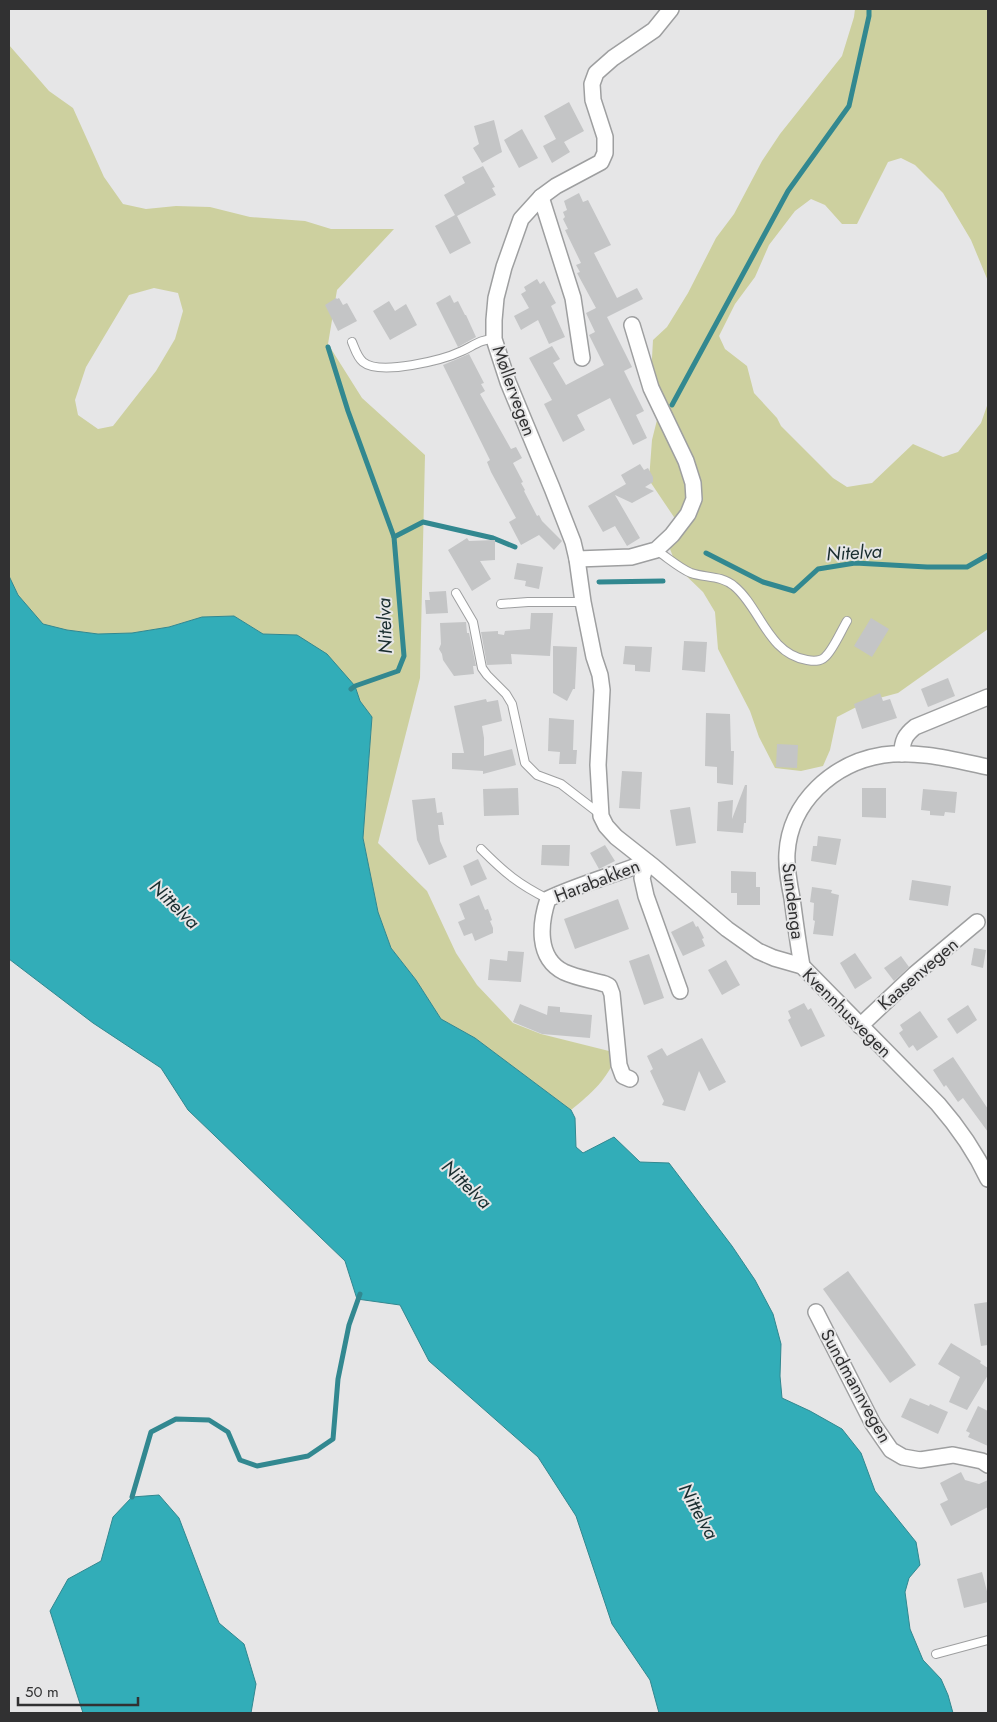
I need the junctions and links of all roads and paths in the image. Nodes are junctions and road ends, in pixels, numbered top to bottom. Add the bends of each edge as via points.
1 (670, 9) edge
2 (541, 196) junction
3 (632, 325) dead end
4 (494, 340) junction
5 (352, 342) dead end
6 (582, 358) dead end
7 (656, 550) junction
8 (577, 559) junction
9 (456, 593) dead end
10 (583, 602) junction
11 (502, 604) dead end
12 (846, 621) dead end
13 (988, 697) edge
14 (902, 754) junction
15 (988, 767) edge
16 (601, 816) junction
17 (481, 849) dead end
18 (647, 862) junction
19 (548, 899) junction
20 (977, 922) dead end
21 (802, 966) junction
22 (680, 991) dead end
23 (860, 1026) junction
24 (630, 1079) dead end
25 (988, 1179) edge
26 (816, 1312) dead end
27 (988, 1464) edge
28 (988, 1640) edge
29 (936, 1654) dead end

1 - 2 street, Møllervegen via 654,30 596,73 592,84 593,100 605,137 605,153 601,162
2 - 4 street, Møllervegen via 521,219 510,248 496,298
2 - 6 street via 573,298
3 - 7 street via 651,388 693,482 694,498 688,514 672,536
4 - 5 lane via 479,342 437,360 389,368 365,364 357,356
4 - 8 street, Møllervegen
7 - 8 street via 631,557
7 - 12 lane via 689,572 732,584 742,593 773,639 803,660 820,660 826,656
8 - 10 street, Møllervegen
9 - 16 lane via 473,622 482,668 512,704 526,763 537,775 561,784
10 - 11 lane
10 - 16 street, Møllervegen via 602,690 598,765
13 - 14 street via 915,727 904,739
14 - 15 street, Sundenga
14 - 21 street, Sundenga via 883,755 847,766 816,788 798,811 789,838 787,866
16 - 18 street, Kvennhusvegen via 616,837
17 - 19 lane via 507,875
18 - 19 street, Harabakken
18 - 21 street, Kvennhusvegen via 758,951
18 - 22 street, Harabakken via 642,878 646,896
19 - 24 street, Harabakken via 541,933 545,951 562,971 609,986 619,1065 624,1076
20 - 23 street, Kaasenvegen
21 - 23 street, Kvennhusvegen
23 - 25 street, Kvennhusvegen via 958,1127
26 - 27 street, Sundmannvegen via 873,1424 891,1450 903,1458 920,1460 953,1454
28 - 29 lane

